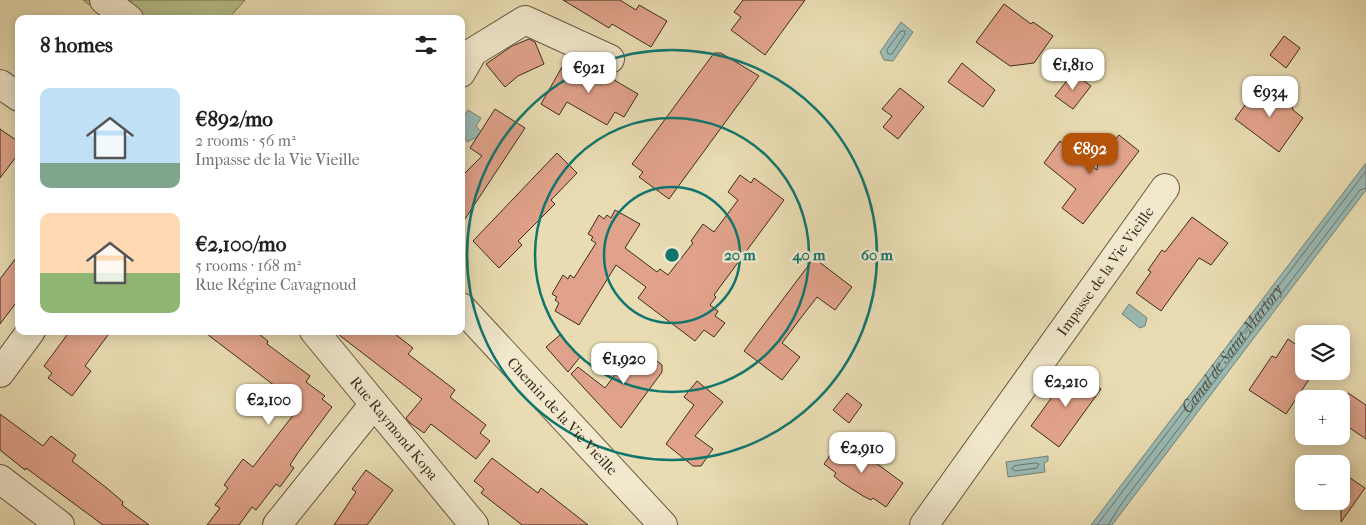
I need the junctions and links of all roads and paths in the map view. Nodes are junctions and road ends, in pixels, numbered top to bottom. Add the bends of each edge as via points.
1 (104, 0) edge
2 (124, 15) edge
3 (610, 59) dead end
4 (465, 66) edge
5 (0, 84) edge
6 (15, 94) edge
7 (1165, 188) dead end
8 (465, 311) edge
9 (28, 335) edge
10 (317, 335) edge
11 (0, 373) edge
12 (374, 404) junction
13 (0, 479) edge
14 (60, 525) edge
15 (277, 525) edge
16 (474, 525) edge
17 (663, 525) edge
18 (924, 525) edge

1 - 2 street
3 - 4 street via 525,20 473,52
5 - 6 street
7 - 18 street, Impasse de la Vie Vieille
8 - 17 street, Chemin de la Vie Vieille
9 - 11 street
10 - 12 street, Rue Raymond Kopa
12 - 15 street
12 - 16 street, Rue Raymond Kopa
13 - 14 street

